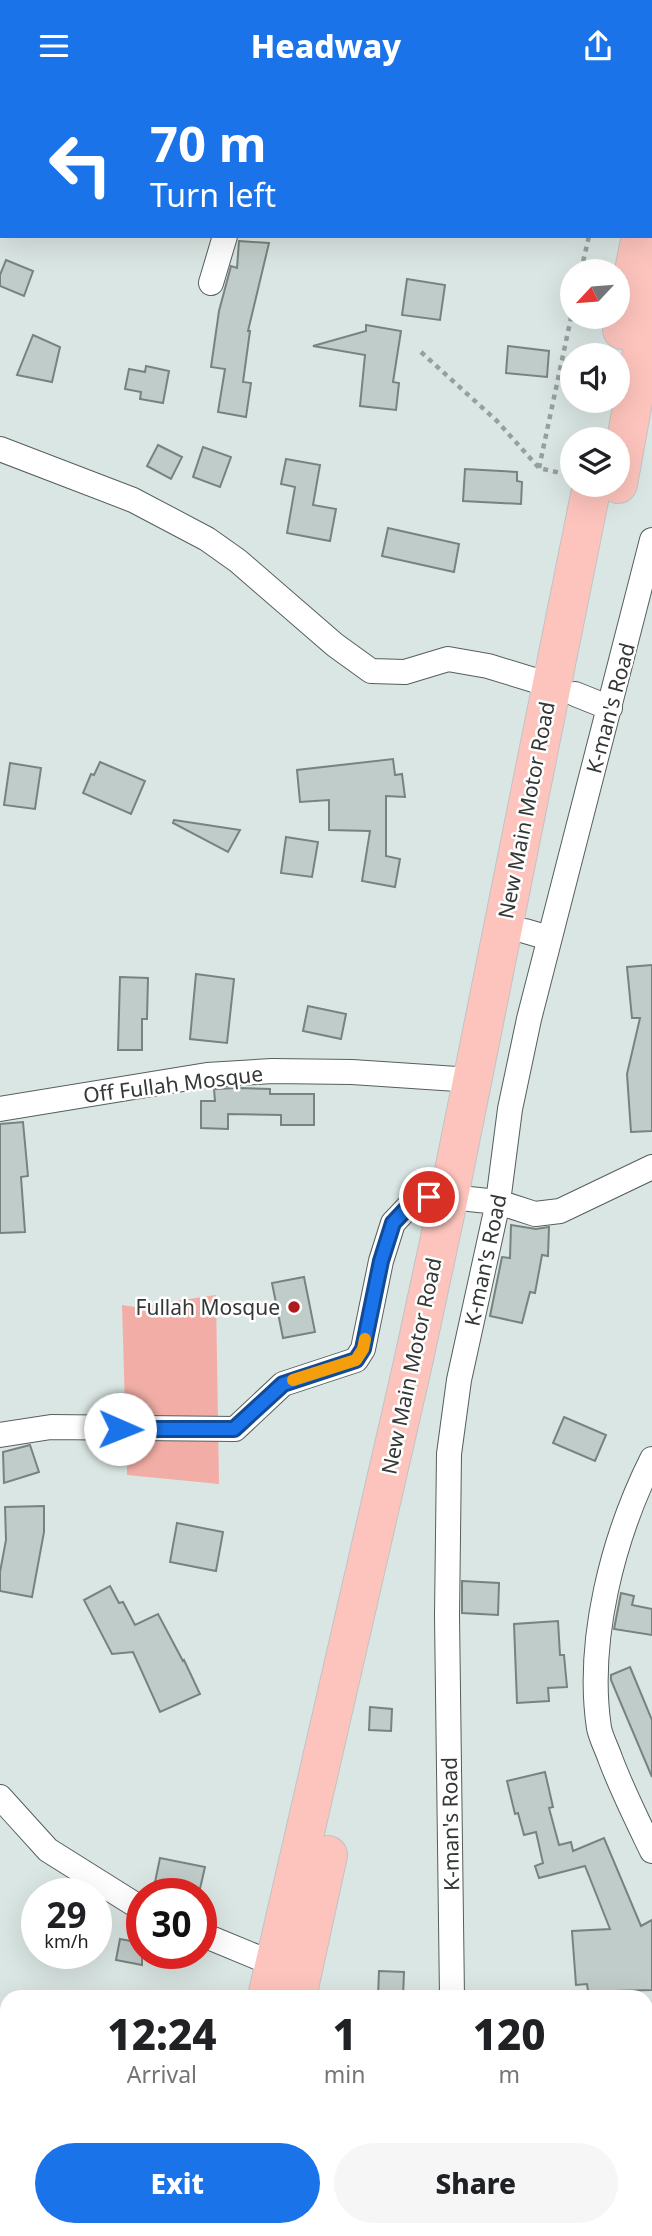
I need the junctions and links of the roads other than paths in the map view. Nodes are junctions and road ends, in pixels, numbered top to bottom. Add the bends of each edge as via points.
1 (224, 238) edge
2 (641, 238) edge
3 (211, 283) dead end
4 (652, 297) edge
5 (620, 343) edge
6 (628, 427) edge
7 (0, 449) edge
8 (590, 497) edge
9 (615, 497) edge
10 (652, 540) edge
11 (563, 689) junction
12 (610, 708) junction
13 (537, 935) junction
14 (472, 1080) junction
15 (0, 1109) edge
16 (652, 1167) edge
17 (472, 1199) junction
18 (0, 1435) edge
19 (652, 1458) edge
20 (0, 1797) edge
21 (652, 1851) edge
22 (126, 1899) edge
23 (217, 1945) edge
24 (271, 1981) edge
25 (299, 1990) edge
26 (452, 1990) edge

1 - 3 street
2 - 5 highway
4 - 6 highway, New Main Motor Road
7 - 11 street via 132,500 207,539 372,671 405,672 448,659
8 - 11 highway, New Main Motor Road
9 - 11 highway, New Main Motor Road
10 - 12 street, K-man's Road
11 - 12 street
11 - 13 highway, New Main Motor Road
11 - 14 highway, New Main Motor Road
12 - 13 street, K-man's Road
13 - 17 highway, New Main Motor Road
14 - 15 street, Off Fullah Mosque via 272,1071 207,1075
14 - 17 highway, New Main Motor Road
16 - 17 street via 560,1211 535,1214
17 - 18 street via 429,1197 410,1205 393,1223 363,1349 356,1360 283,1384 234,1429 51,1427
17 - 24 highway, New Main Motor Road
17 - 25 highway, New Main Motor Road
17 - 26 street, K-man's Road via 449,1454
19 - 21 street via 614,1559 598,1632 596,1680 600,1730
20 - 22 street via 48,1850
23 - 24 street

